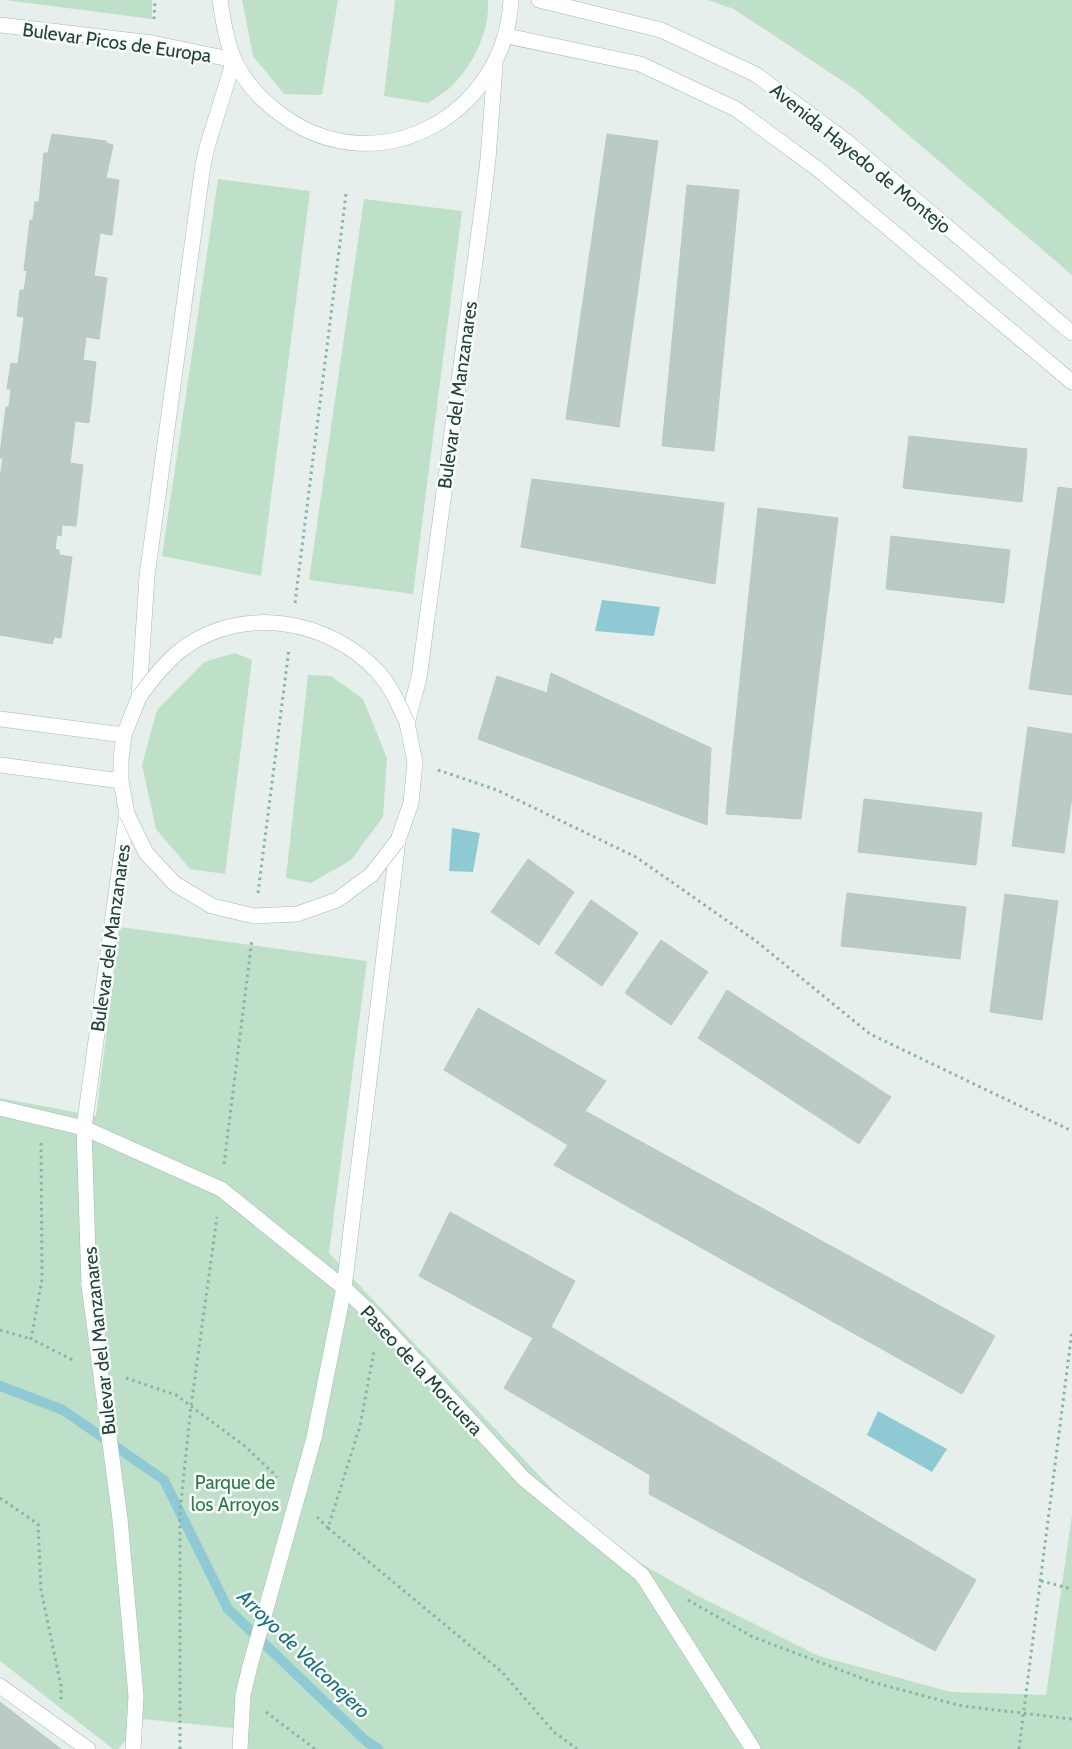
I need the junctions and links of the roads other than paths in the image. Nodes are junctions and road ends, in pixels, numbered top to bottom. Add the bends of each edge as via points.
1 (220, 0) edge
2 (511, 0) edge
3 (539, 0) edge
4 (0, 25) edge
5 (506, 36) junction
6 (234, 60) junction
7 (494, 66) junction
8 (1072, 333) edge
9 (1072, 382) edge
10 (139, 697) junction
11 (0, 719) edge
12 (407, 723) junction
13 (124, 734) junction
14 (0, 765) edge
15 (121, 781) junction
16 (127, 814) junction
17 (398, 840) junction
18 (0, 1108) edge
19 (84, 1128) junction
20 (344, 1288) junction
21 (0, 1686) edge
22 (88, 1749) edge
23 (133, 1749) edge
24 (240, 1749) edge
25 (753, 1749) edge

1 - 6 street via 224,30
2 - 5 street
3 - 8 street, Avenida Hayedo de Montejo via 660,30 756,74 846,141
4 - 6 street, Bulevar Picos de Europa via 152,43
5 - 7 street
5 - 9 street via 640,64 736,109 819,170
6 - 7 street via 249,85 293,123 320,136 348,142 378,142 406,137 433,126 458,111
6 - 10 street via 203,165 147,576
7 - 12 street, Bulevar del Manzanares via 480,222 419,678
10 - 12 street, bridge via 160,668 186,646 210,634 251,622 286,623 320,632 351,648 378,671 393,692
10 - 13 street
11 - 13 street
12 - 17 street via 415,762 412,802
13 - 15 street
14 - 15 street
15 - 16 street
16 - 17 street, bridge via 146,853 175,884 212,906 254,916 297,914 337,900 371,875
16 - 19 street, Bulevar del Manzanares
17 - 20 street
18 - 19 street, Paseo de la Morcuera
19 - 20 street, Paseo de la Morcuera via 221,1189
19 - 23 street, Bulevar del Manzanares, bridge via 89,1285 120,1519 136,1696
20 - 24 street, bridge via 314,1438 243,1695
20 - 25 street, Paseo de la Morcuera via 380,1322 524,1479 642,1574
21 - 22 street

